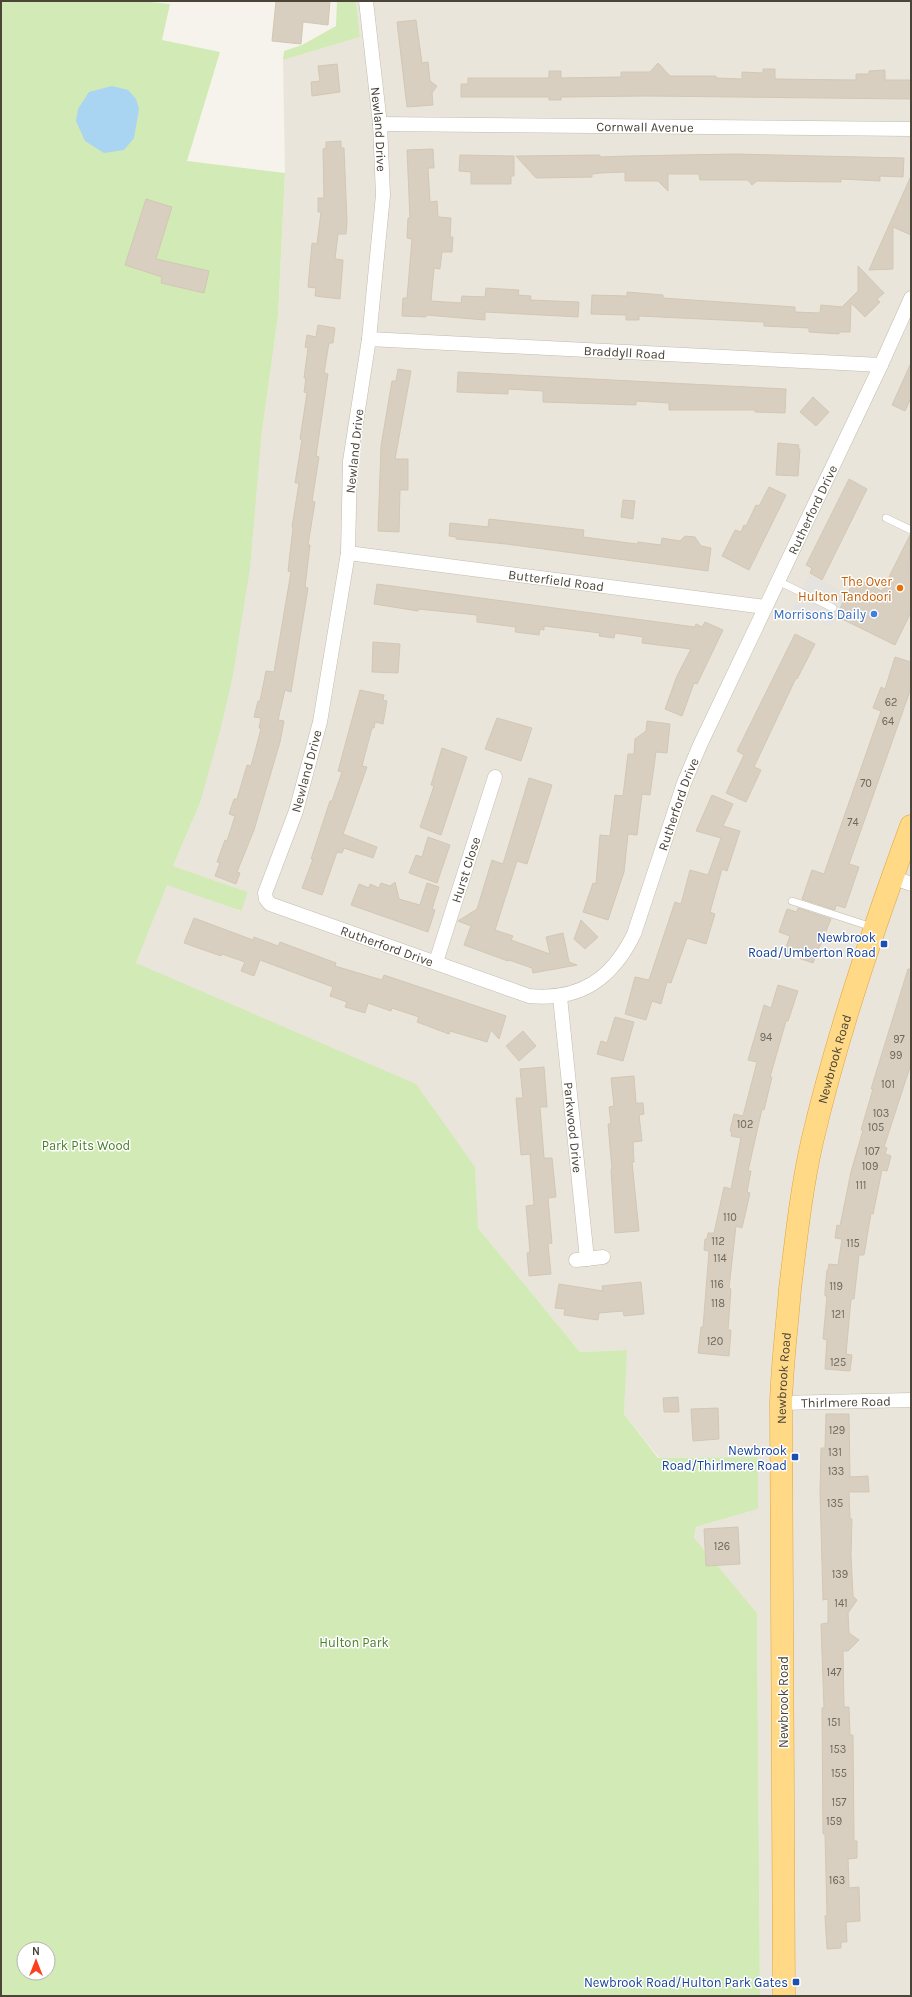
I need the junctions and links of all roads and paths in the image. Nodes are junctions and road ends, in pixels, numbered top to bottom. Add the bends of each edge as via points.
1 (366, 1) edge
2 (380, 124) junction
3 (911, 129) edge
4 (911, 298) edge
5 (369, 339) junction
6 (881, 365) junction
7 (886, 518) dead end
8 (911, 530) edge
9 (348, 553) junction
10 (778, 581) junction
11 (765, 607) junction
12 (833, 608) dead end
13 (496, 778) dead end
14 (911, 826) edge
15 (902, 880) edge
16 (266, 893) joint
17 (792, 901) dead end
18 (874, 928) junction
19 (436, 962) junction
20 (560, 997) junction
21 (603, 1257) dead end
22 (911, 1400) edge
23 (781, 1403) junction
24 (784, 1996) edge

1 - 2 street, Newland Drive
2 - 3 street, Cornwall Avenue
2 - 5 street, Newland Drive via 381,219
4 - 6 street, Rutherford Drive
5 - 6 street, Braddyll Road
5 - 9 street, Newland Drive via 350,461
6 - 10 street, Rutherford Drive
7 - 8 lane
9 - 11 street, Butterfield Road
9 - 16 street, Newland Drive via 320,722 296,811
10 - 11 street, Rutherford Drive
10 - 12 lane
11 - 20 street, Rutherford Drive via 684,783 634,934 626,951 596,981 580,991
13 - 19 street, Hurst Close
14 - 15 highway, Newbrook Road
15 - 18 highway, Newbrook Road
16 - 19 street, Rutherford Drive via 266,899 270,904
17 - 18 lane
18 - 23 highway, Newbrook Road via 830,1070 812,1144 797,1222 782,1367
19 - 20 street, Rutherford Drive via 529,996
20 - 21 street, Parkwood Drive via 582,1259
22 - 23 street, Thirlmere Road
23 - 24 highway, Newbrook Road

